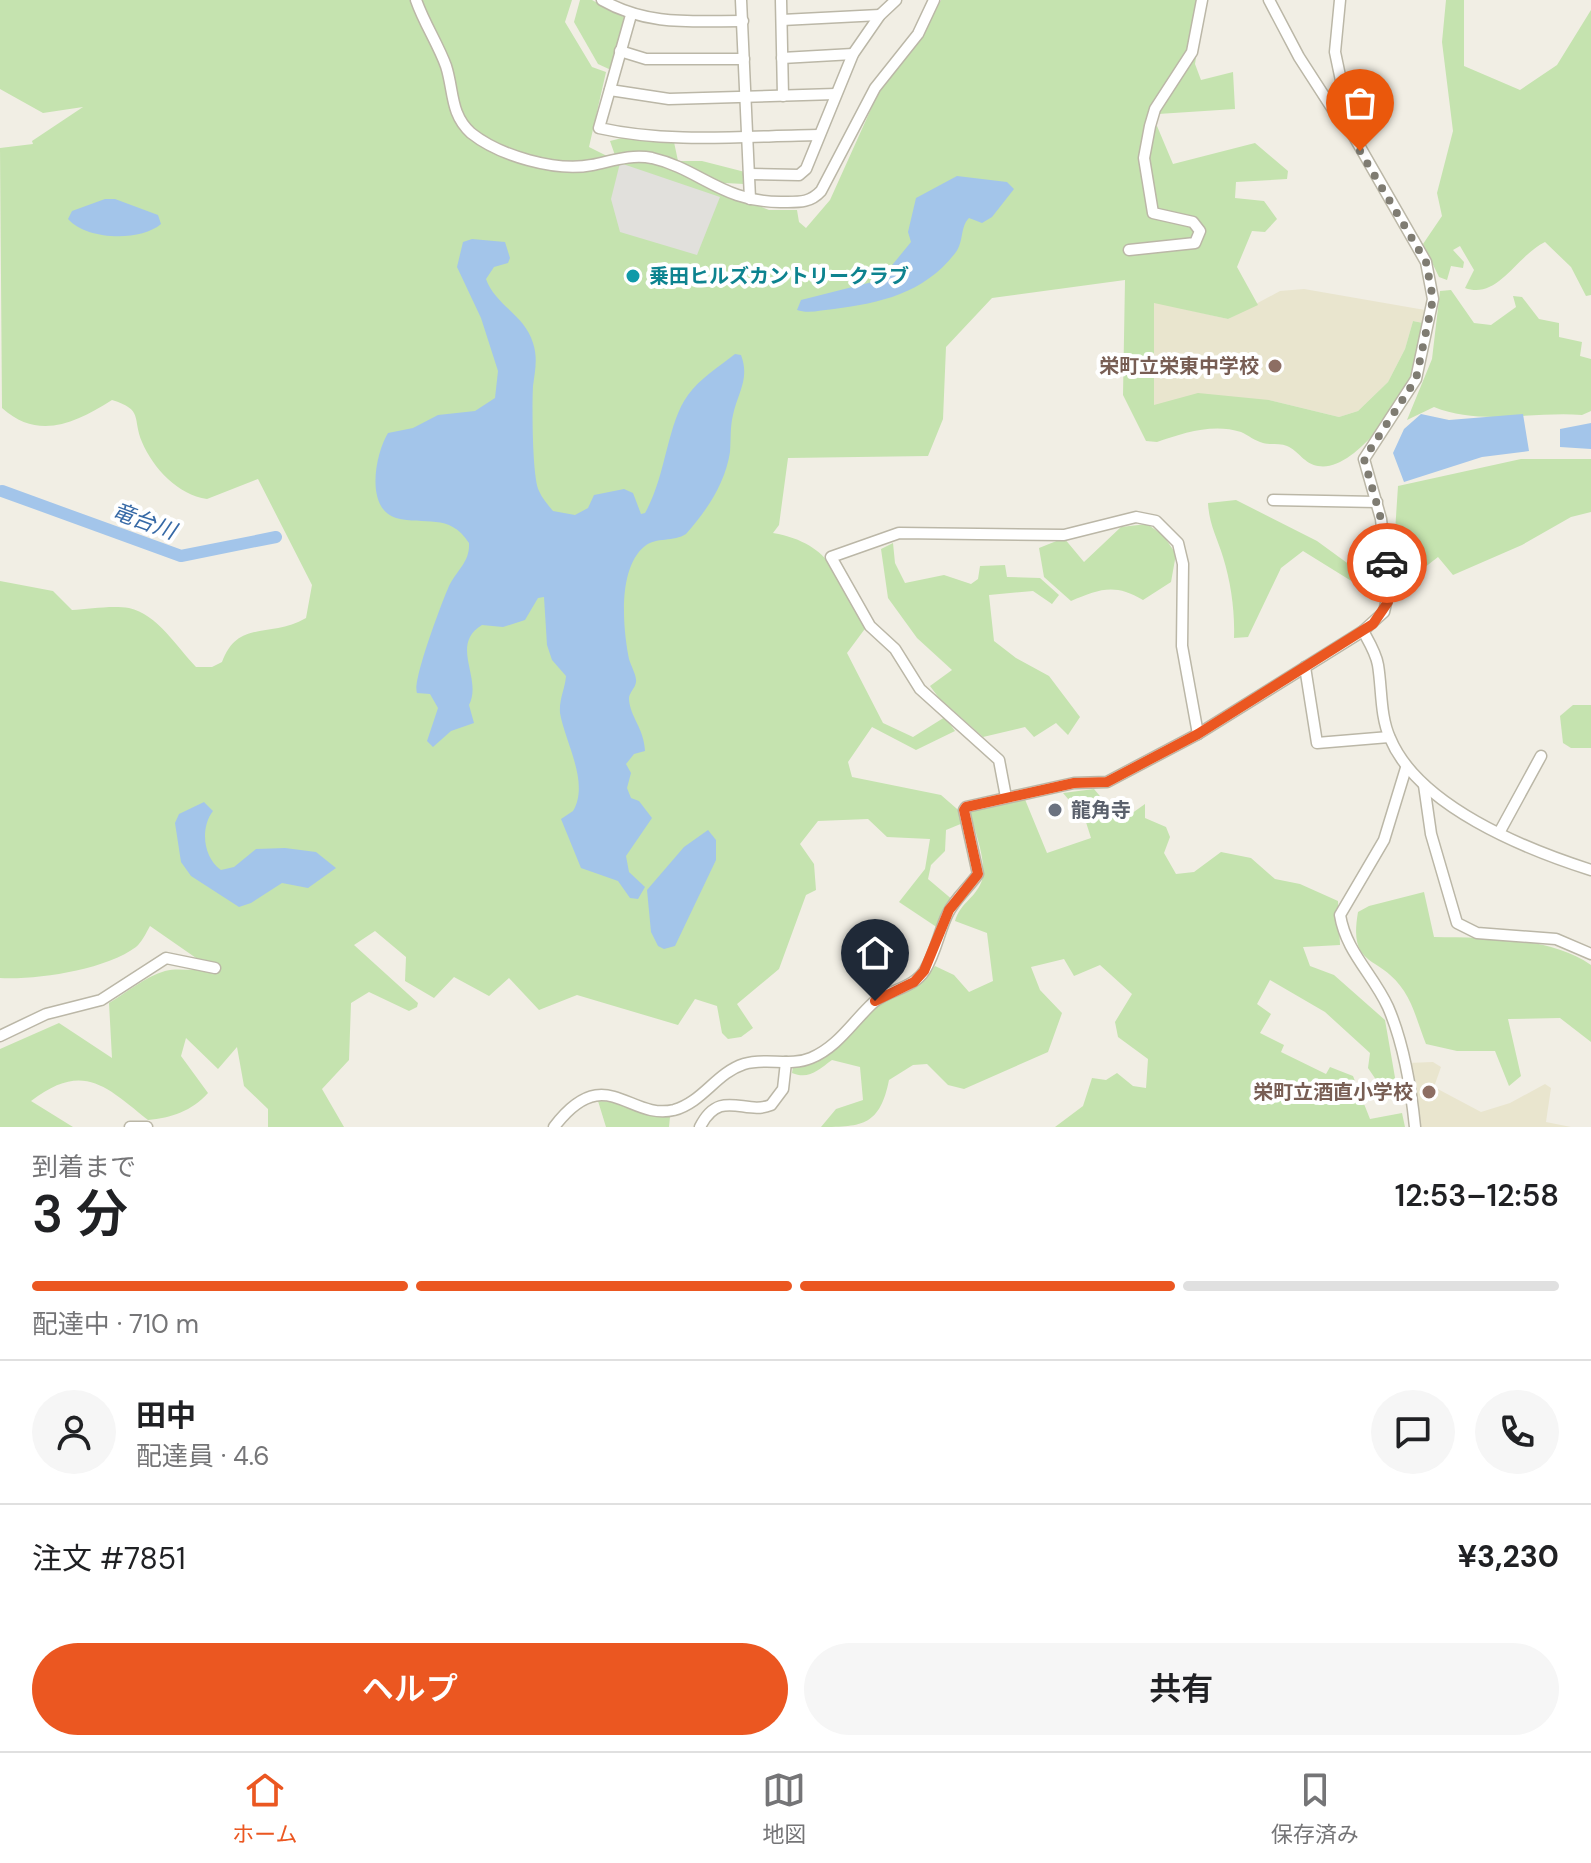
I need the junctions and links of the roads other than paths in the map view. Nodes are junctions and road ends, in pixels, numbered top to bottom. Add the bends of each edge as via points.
1 (416, 0) edge
2 (602, 0) edge
3 (741, 0) edge
4 (781, 0) edge
5 (896, 0) edge
6 (934, 0) edge
7 (1202, 0) edge
8 (1269, 0) edge
9 (1340, 0) edge
10 (631, 15) junction
11 (880, 15) junction
12 (782, 20) junction
13 (743, 21) junction
14 (620, 51) junction
15 (853, 54) junction
16 (782, 58) junction
17 (744, 59) junction
18 (610, 90) junction
19 (836, 94) junction
20 (783, 96) junction
21 (747, 99) junction
22 (1349, 123) junction
23 (819, 135) junction
24 (748, 136) junction
25 (749, 174) junction
26 (750, 199) junction
27 (1129, 250) dead end
28 (1273, 500) dead end
29 (1377, 502) junction
30 (1363, 631) junction
31 (1305, 667) junction
32 (1198, 734) junction
33 (1389, 737) junction
34 (1541, 756) dead end
35 (1406, 768) junction
36 (1424, 785) junction
37 (1006, 797) junction
38 (1499, 833) junction
39 (1591, 870) edge
40 (1591, 954) edge
41 (215, 968) dead end
42 (0, 1036) edge
43 (786, 1062) junction
44 (130, 1127) edge
45 (147, 1127) edge
46 (554, 1127) edge
47 (700, 1127) edge
48 (1415, 1127) edge

1 - 26 street via 446,66 455,112 471,133 494,147 576,167 634,156 654,158 716,189
2 - 10 street
3 - 13 street
4 - 12 street
5 - 11 street
6 - 26 street via 918,34 875,88 821,191 808,202
7 - 27 street via 1192,52 1155,109 1144,158 1153,213 1193,222 1200,231 1198,239
8 - 22 street via 1339,119
9 - 22 street via 1335,52
10 - 13 street via 653,21
10 - 14 street
11 - 12 street
11 - 15 street
12 - 16 street
13 - 17 street
14 - 17 street via 646,59
14 - 18 street
15 - 16 street
15 - 19 street
16 - 20 street
17 - 21 street
18 - 21 street via 669,99
18 - 24 street via 599,128 638,137
19 - 20 street
19 - 23 street
20 - 21 street
21 - 24 street
22 - 29 street via 1426,262 1433,299 1416,379 1365,452 1364,467
23 - 24 street
23 - 25 street via 799,175
24 - 25 street
25 - 26 street
28 - 29 street
29 - 30 street via 1388,602
30 - 31 street
30 - 33 street via 1378,665
31 - 32 street
31 - 33 street via 1317,743
32 - 37 street via 1107,782
32 - 37 street via 1182,646 1183,564 1178,543 1156,521 1136,517 1064,535 899,533 831,557 870,626 895,649 920,689 999,760
33 - 35 street
34 - 38 street
35 - 36 street
35 - 48 street via 1384,840 1340,915 1347,945 1377,988 1401,1045
36 - 38 street
36 - 40 street via 1431,834 1457,923 1477,933 1556,939
37 - 43 street via 964,810 978,874 949,910 924,971 914,982 875,1001 819,1054
38 - 39 street
41 - 42 street via 166,958 101,1000 46,1014
43 - 46 street via 746,1063 716,1080 689,1105 670,1111 623,1097 594,1095
43 - 47 street via 783,1089 771,1105 733,1102 721,1106
44 - 45 street

